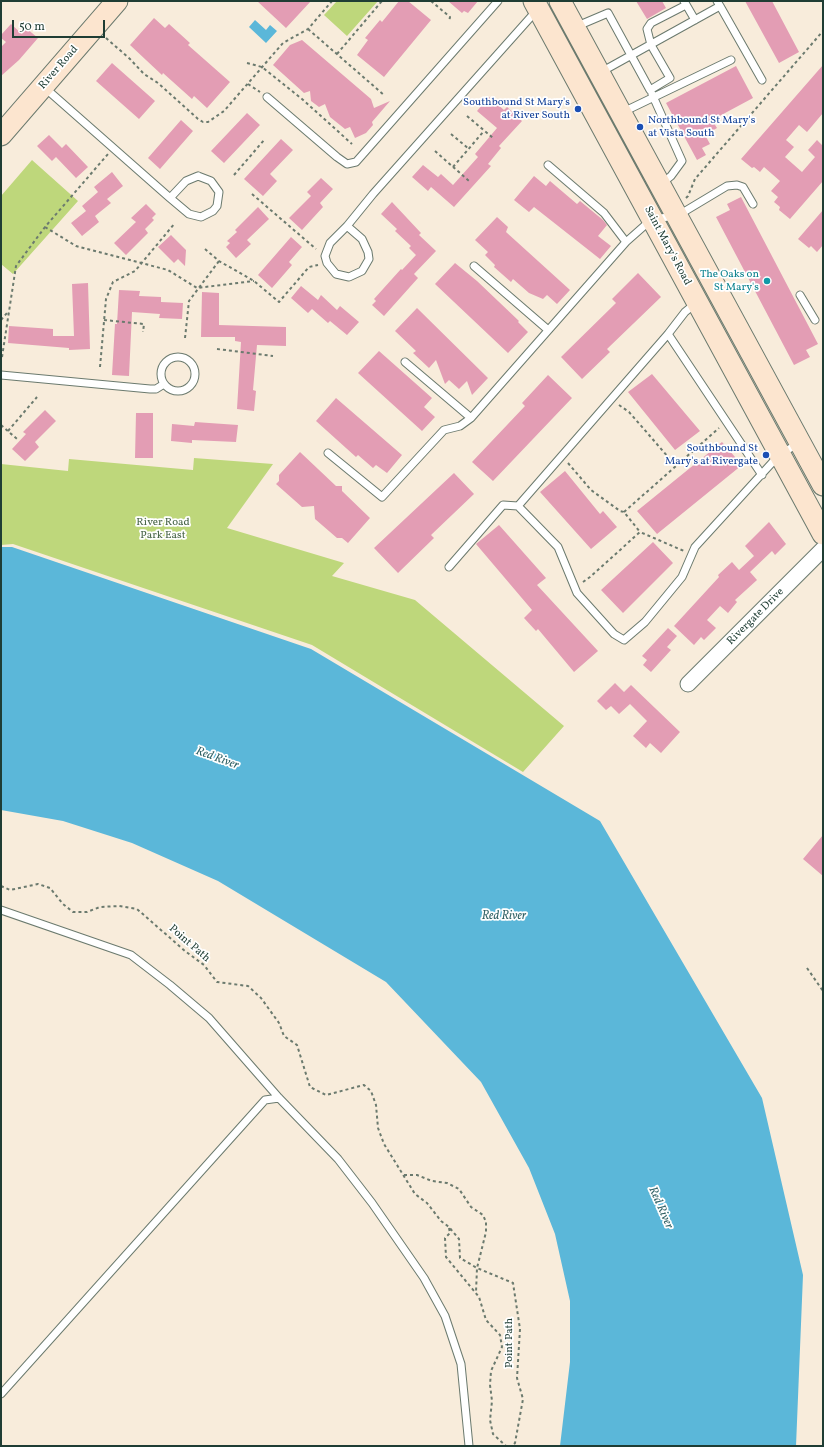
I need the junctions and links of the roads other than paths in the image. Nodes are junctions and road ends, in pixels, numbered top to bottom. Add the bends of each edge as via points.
1 (117, 1) edge
2 (498, 1) edge
3 (560, 1) edge
4 (685, 3) edge
5 (719, 3) edge
6 (536, 5) edge
7 (695, 20) junction
8 (574, 27) junction
9 (651, 45) junction
10 (631, 57) junction
11 (730, 60) dead end
12 (569, 65) junction
13 (599, 73) junction
14 (762, 80) dead end
15 (44, 86) junction
16 (650, 90) junction
17 (267, 97) road end
18 (654, 98) junction
19 (621, 113) junction
20 (1, 135) edge
21 (548, 165) dead end
22 (660, 184) junction
23 (170, 198) junction
24 (753, 204) dead end
25 (680, 208) junction
26 (652, 219) junction
27 (347, 226) junction
28 (626, 242) junction
29 (474, 266) dead end
30 (800, 295) dead end
31 (697, 302) junction
32 (815, 320) dead end
33 (547, 329) junction
34 (668, 334) junction
35 (405, 362) dead end
36 (1, 375) edge
37 (164, 384) junction
38 (470, 418) junction
39 (800, 443) junction
40 (328, 453) dead end
41 (780, 454) junction
42 (762, 475) junction
43 (823, 485) edge
44 (518, 506) junction
45 (823, 534) edge
46 (823, 549) edge
47 (449, 567) dead end
48 (688, 684) dead end
49 (1, 910) edge
50 (280, 1098) junction
51 (1, 1394) edge
52 (469, 1446) edge

1 - 15 main road, River Road
2 - 17 lane via 356,162 347,164 337,157
3 - 8 main road, Saint Mary's Road
4 - 7 lane
4 - 9 lane via 651,23 647,29
5 - 7 lane
5 - 14 lane
6 - 12 main road, Saint Mary's Road
6 - 27 lane
7 - 9 lane
8 - 10 lane via 608,13
8 - 13 main road, Saint Mary's Road
9 - 10 lane
9 - 16 lane via 670,78
10 - 13 lane
10 - 16 lane
11 - 18 lane
12 - 13 main road
12 - 26 main road, Saint Mary's Road
13 - 19 main road, Saint Mary's Road
15 - 20 main road, River Road
15 - 23 lane
16 - 18 lane
18 - 19 lane
18 - 22 lane via 682,161
19 - 22 main road, Saint Mary's Road
21 - 28 lane via 604,213
22 - 25 main road, Saint Mary's Road
23 - 23 lane via 189,214 201,217 213,211 219,199 216,186 211,180 198,176 186,181
24 - 25 lane via 743,187 737,185 726,186
25 - 26 lane
25 - 39 main road, Saint Mary's Road
26 - 28 lane
26 - 31 main road, Saint Mary's Road
27 - 27 lane via 366,245 368,252 366,265 356,275 342,277 327,263 326,249
28 - 33 lane
29 - 33 lane
30 - 32 lane
31 - 34 lane via 685,312
31 - 41 main road, Saint Mary's Road
33 - 38 lane
34 - 42 lane
34 - 44 lane
35 - 38 lane
36 - 37 lane via 150,389 156,389
37 - 37 lane via 173,390 184,390 195,377 193,366 185,358 169,359 160,373
38 - 40 lane via 460,426 444,430 382,497
39 - 41 lane
39 - 43 main road, Saint Mary's Road
41 - 42 lane
41 - 45 main road, Saint Mary's Road
42 - 44 lane via 696,547 682,577 645,622 624,640 614,634 574,588 558,547
44 - 47 lane via 503,505
46 - 48 street, Rivergate Drive
49 - 50 lane via 131,955 209,1018
50 - 51 lane via 265,1100
50 - 52 lane via 338,1159 372,1203 424,1278 445,1316 461,1364

